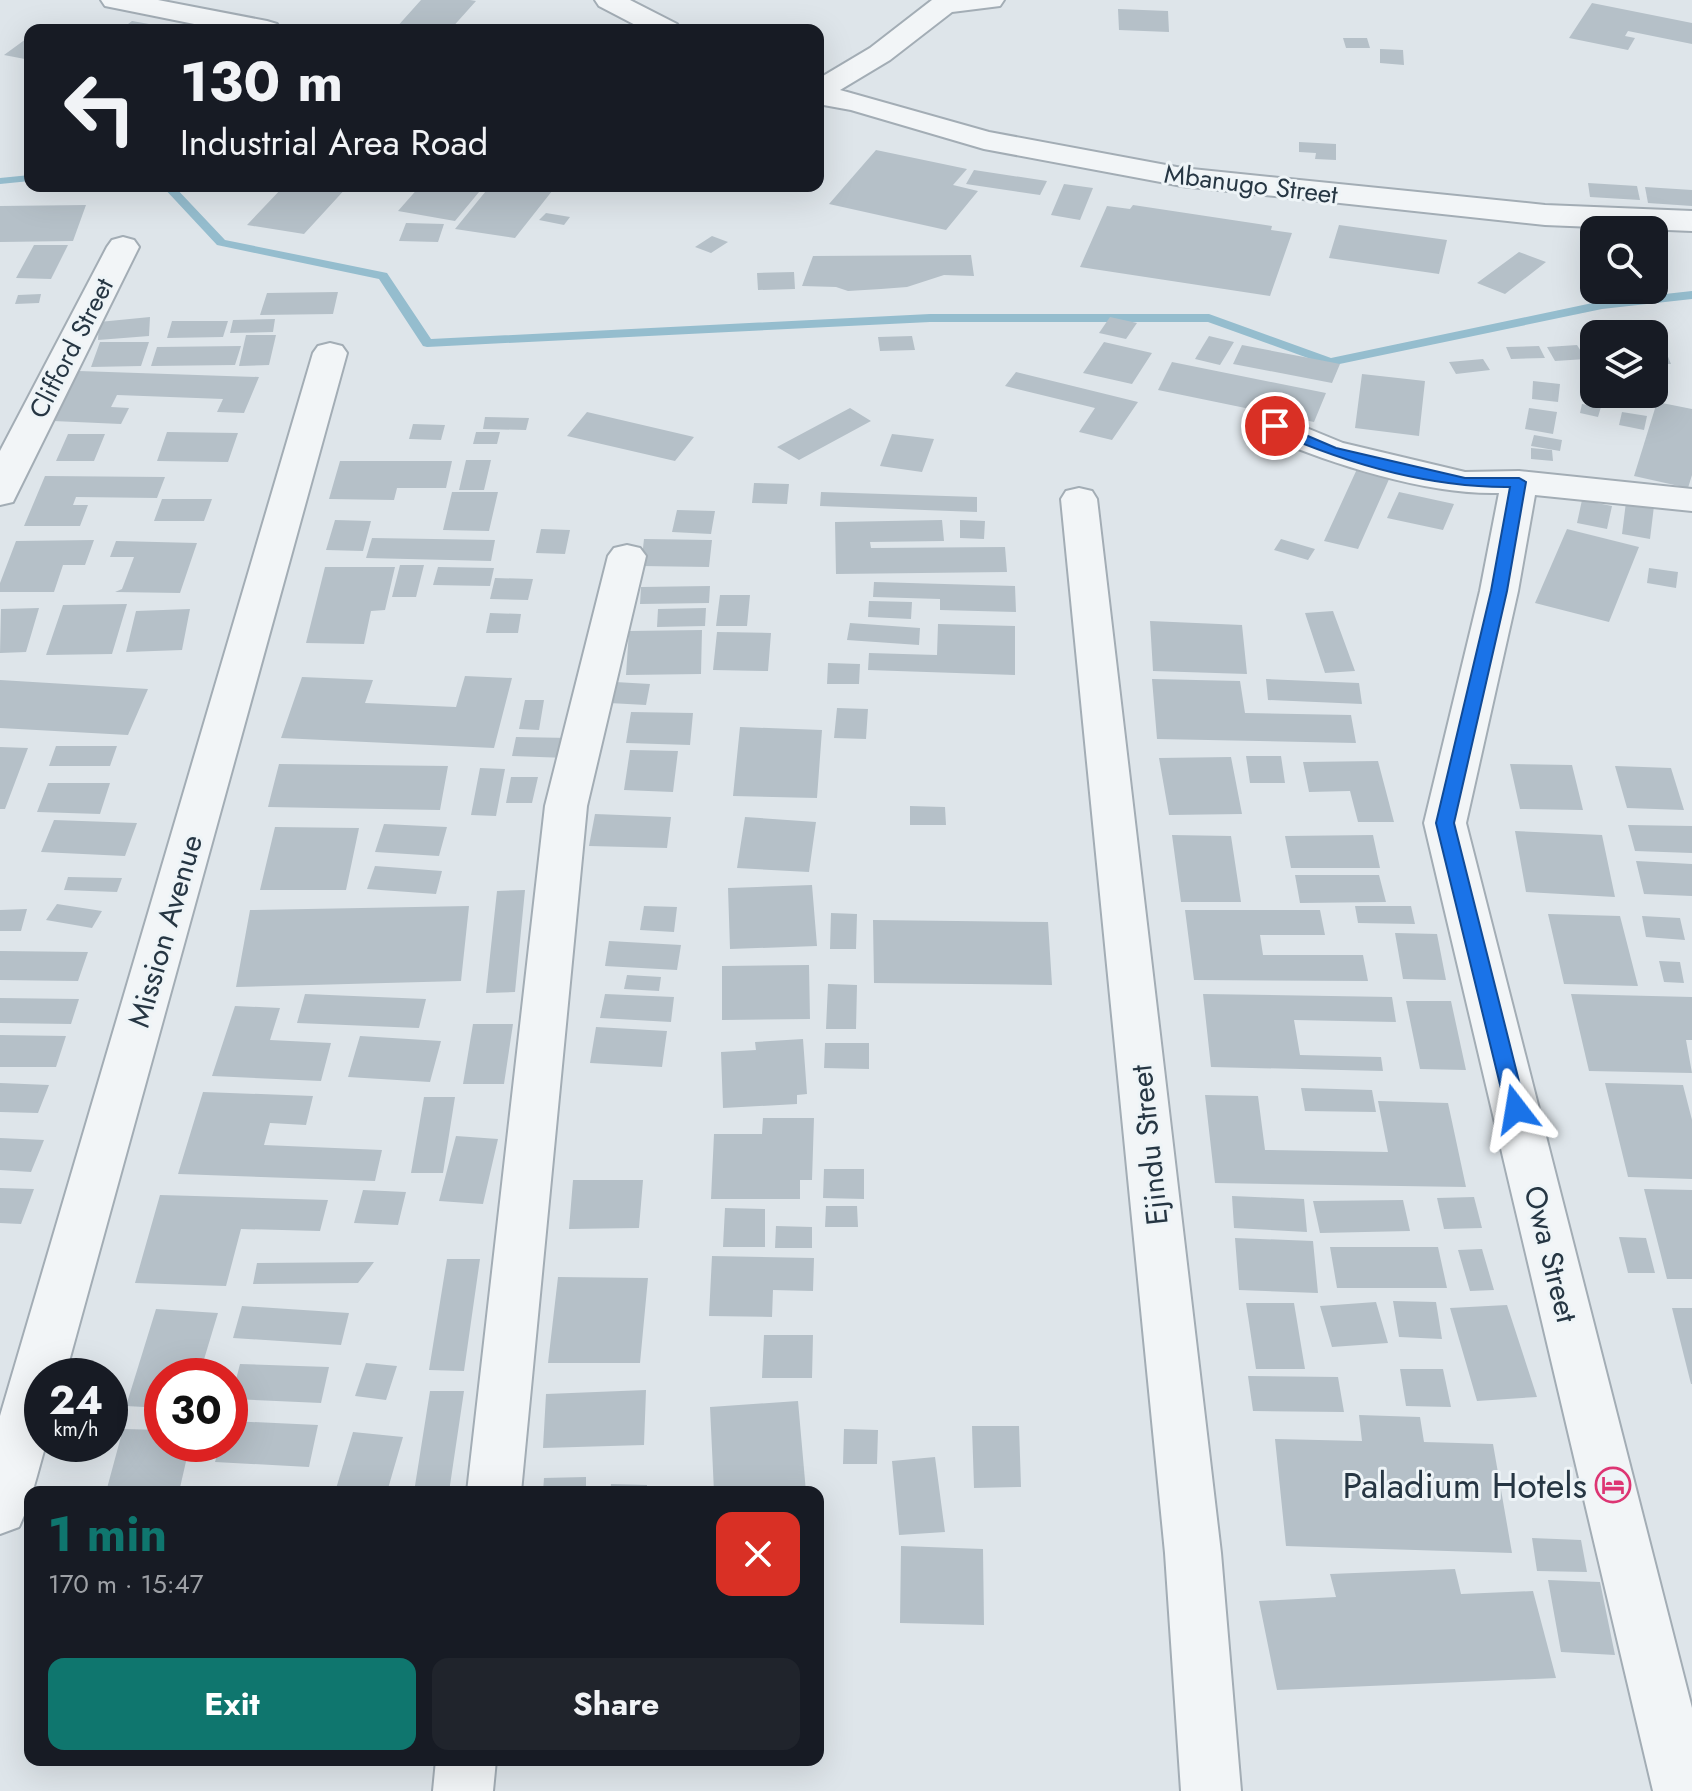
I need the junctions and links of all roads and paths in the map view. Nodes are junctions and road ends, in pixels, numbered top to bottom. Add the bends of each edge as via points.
1 (115, 0) edge
2 (609, 0) edge
3 (990, 0) edge
4 (948, 2) edge
5 (237, 24) edge
6 (655, 24) edge
7 (824, 89) edge
8 (824, 94) edge
9 (824, 116) edge
10 (984, 140) junction
11 (1692, 221) edge
12 (123, 247) dead end
13 (330, 353) dead end
14 (1275, 426) dead end
15 (1519, 482) junction
16 (0, 494) edge
17 (1079, 499) dead end
18 (1692, 500) edge
19 (627, 556) dead end
20 (495, 1486) edge
21 (0, 1510) edge
22 (465, 1766) edge
23 (463, 1791) edge
24 (1211, 1791) edge
25 (1683, 1791) edge

1 - 5 street
2 - 6 street
3 - 4 street
4 - 7 street
8 - 10 street, Mbanugo Street
9 - 10 street
10 - 11 street, Mbanugo Street via 1182,177 1286,190 1545,215
12 - 16 street, Clifford Street
13 - 21 street, Mission Avenue
14 - 15 street via 1331,451 1465,483
15 - 18 street
15 - 25 street, Owa Street via 1445,823
17 - 24 street, Ejindu Street via 1191,1538
19 - 20 street via 566,806
22 - 23 street

